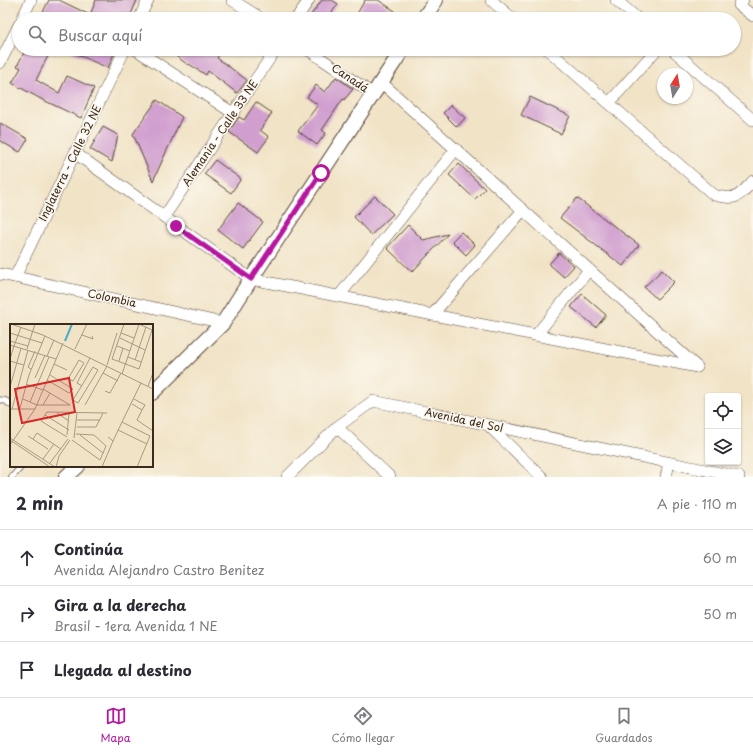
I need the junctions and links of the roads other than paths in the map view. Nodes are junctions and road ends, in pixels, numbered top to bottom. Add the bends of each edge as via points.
1 (32, 0) edge
2 (148, 0) edge
3 (232, 0) edge
4 (309, 0) edge
5 (436, 0) edge
6 (491, 0) edge
7 (616, 0) edge
8 (743, 0) edge
9 (26, 12) edge
10 (142, 12) edge
11 (251, 12) edge
12 (301, 12) edge
13 (428, 12) edge
14 (505, 12) edge
15 (630, 12) edge
16 (753, 16) edge
17 (12, 39) edge
18 (122, 56) edge
19 (146, 56) edge
20 (271, 56) edge
21 (317, 56) edge
22 (398, 56) edge
23 (555, 56) edge
24 (651, 56) edge
25 (680, 56) edge
26 (0, 63) edge
27 (381, 82) junction
28 (373, 94) junction
29 (608, 103) junction
30 (233, 114) junction
31 (753, 120) edge
32 (456, 149) junction
33 (75, 153) junction
34 (753, 181) edge
35 (523, 210) junction
36 (164, 217) junction
37 (589, 270) junction
38 (0, 274) edge
39 (15, 277) junction
40 (251, 279) junction
41 (339, 296) junction
42 (432, 315) junction
43 (223, 323) junction
44 (536, 335) junction
45 (153, 392) edge
46 (0, 400) edge
47 (10, 404) edge
48 (489, 425) junction
49 (337, 427) junction
50 (669, 463) junction
51 (21, 467) edge
52 (77, 467) edge
53 (12, 477) edge
54 (66, 477) edge
55 (286, 477) edge
56 (390, 477) edge
57 (542, 477) edge
58 (666, 477) edge
59 (739, 477) edge

1 - 9 street
2 - 10 street
3 - 11 street
4 - 12 street
5 - 13 street
6 - 14 street
7 - 15 street
8 - 16 street via 739,5
17 - 26 street
18 - 33 street, Inglaterra - Calle 32 NE
19 - 30 street
20 - 30 street, Alemania - Calle 33 NE
21 - 28 street, Canadá
22 - 27 street
23 - 29 street
24 - 29 street
25 - 31 street
27 - 28 street
27 - 32 street
28 - 40 street
29 - 34 street via 714,195 738,197
30 - 36 street, Alemania - Calle 33 NE
32 - 35 street
32 - 41 street
33 - 36 street
33 - 39 street, Inglaterra - Calle 32 NE
35 - 37 street
35 - 42 street
36 - 40 street
37 - 44 street
37 - 44 street via 697,367
38 - 39 street, Colombia
39 - 43 street, Colombia
40 - 41 street
40 - 43 street
41 - 42 street
42 - 44 street
43 - 45 street
46 - 47 lane
48 - 49 street, Avenida del Sol via 373,401
48 - 50 street, Avenida del Sol
48 - 57 street
49 - 55 street, Avenida del Sol
49 - 56 street
50 - 58 street
50 - 59 street, Avenida del Sol
51 - 53 lane
52 - 54 street

